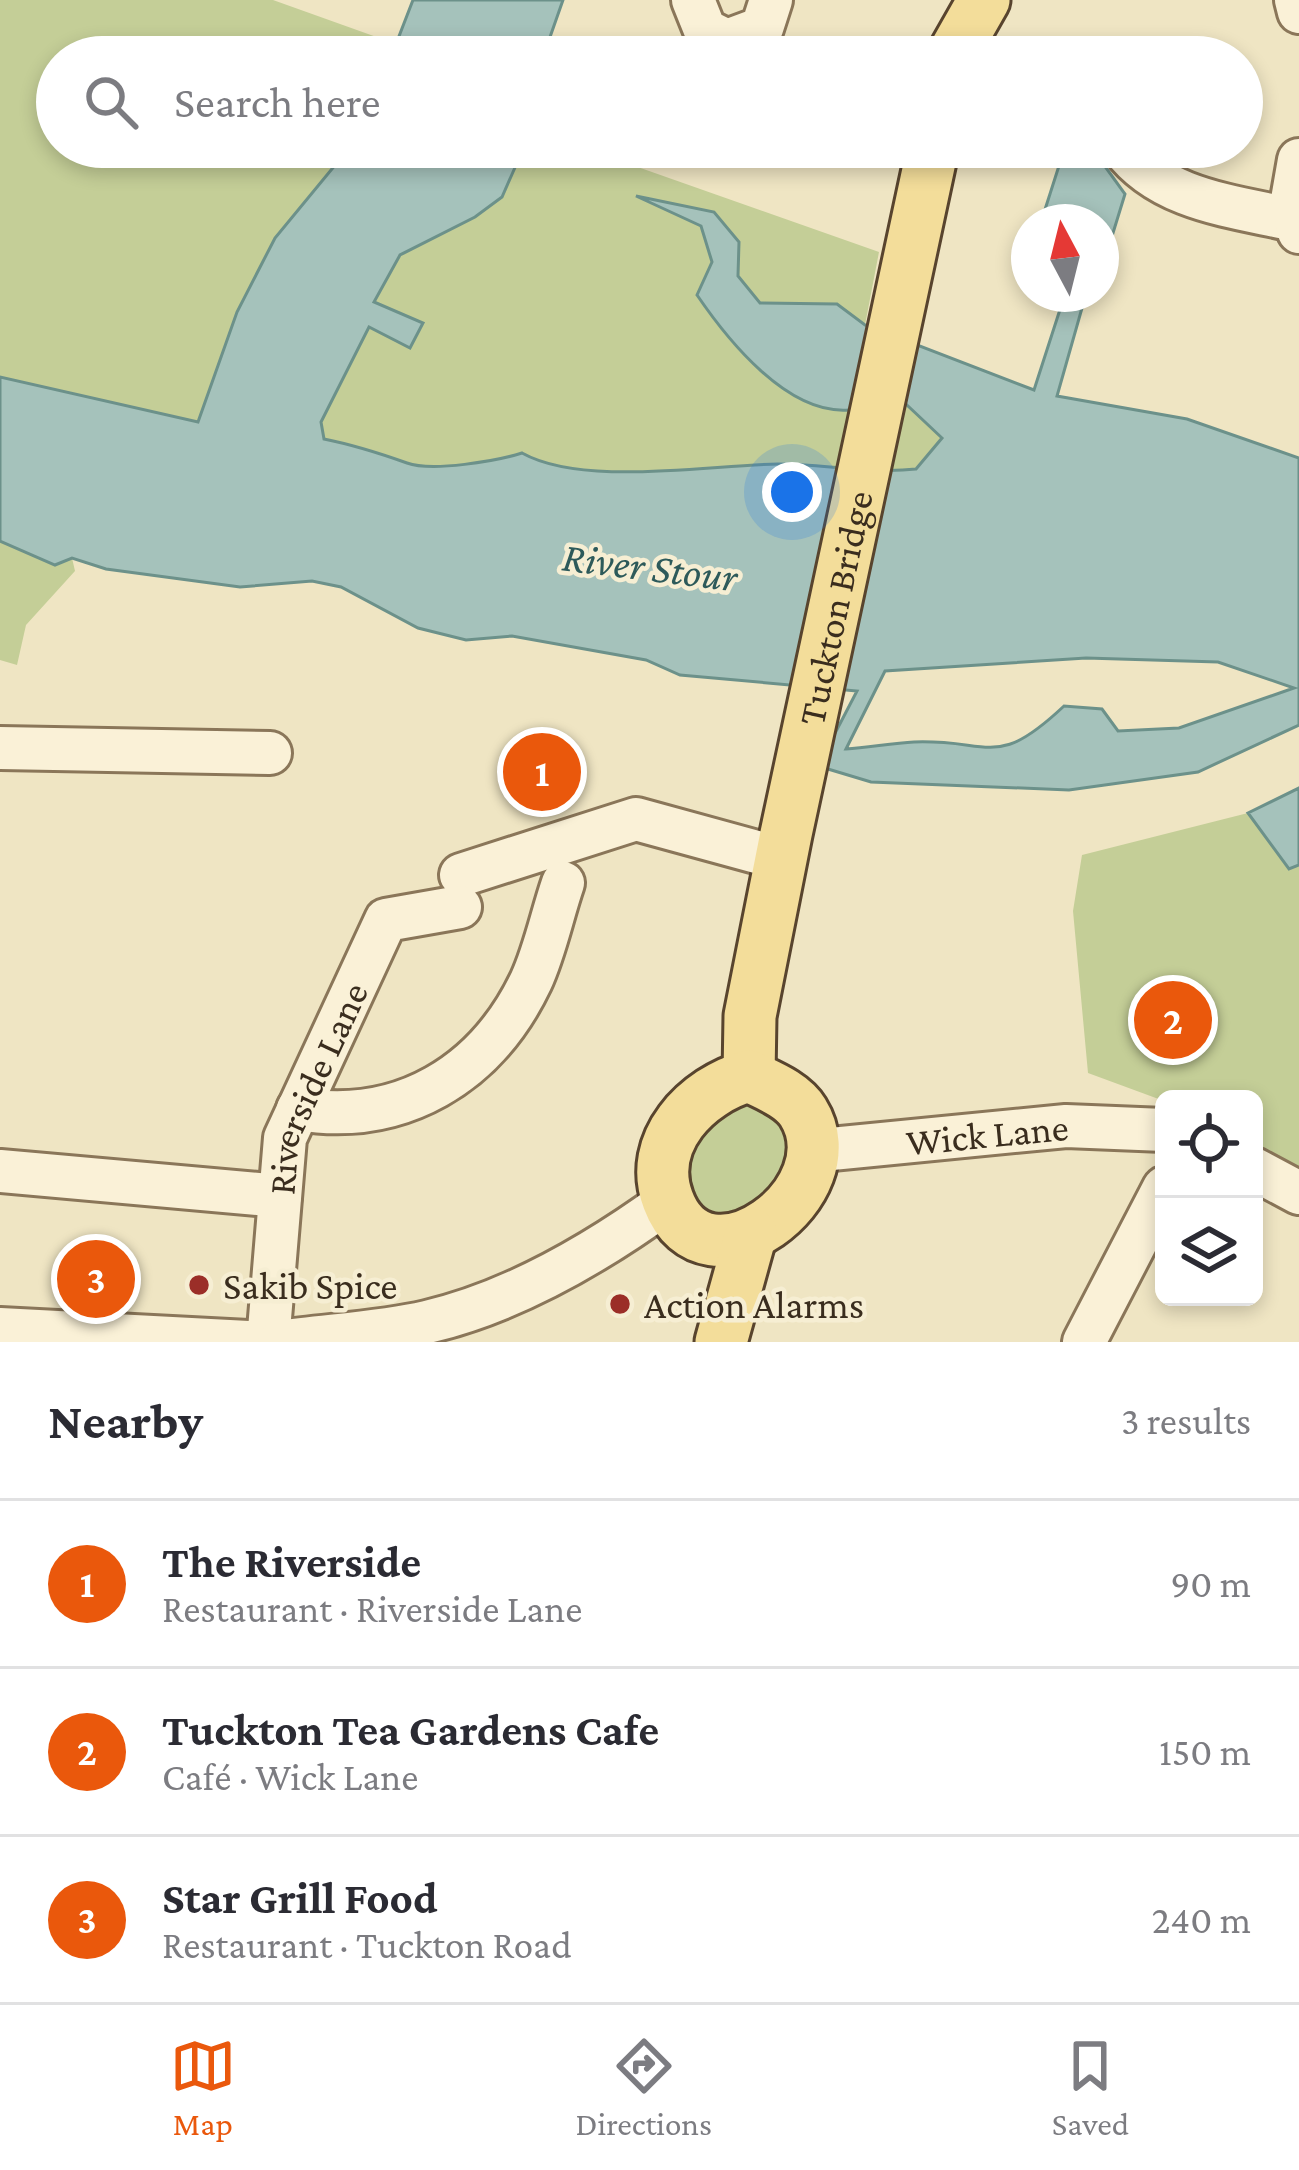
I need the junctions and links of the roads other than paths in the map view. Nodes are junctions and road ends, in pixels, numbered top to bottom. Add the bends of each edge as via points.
1 (693, 0) edge
2 (771, 0) edge
3 (957, 0) edge
4 (984, 0) edge
5 (1296, 0) edge
6 (1299, 11) edge
7 (716, 36) edge
8 (740, 36) edge
9 (955, 36) edge
10 (964, 36) edge
11 (1299, 160) edge
12 (928, 168) edge
13 (1137, 168) edge
14 (1297, 226) edge
15 (0, 748) edge
16 (270, 753) dead end
17 (784, 847) junction
18 (562, 883) dead end
19 (749, 1076) junction
20 (298, 1109) junction
21 (1155, 1130) edge
22 (811, 1151) junction
23 (0, 1171) edge
24 (1263, 1174) edge
25 (1299, 1193) edge
26 (280, 1196) junction
27 (1159, 1198) edge
28 (668, 1201) junction
29 (752, 1234) junction
30 (0, 1328) edge
31 (81, 1335) edge
32 (248, 1342) edge
33 (268, 1342) edge
34 (279, 1342) edge
35 (721, 1342) edge
36 (1084, 1342) edge

1 - 7 street via 705,31
2 - 8 street via 762,28
3 - 9 main road
4 - 10 main road
5 - 6 street
11 - 14 street
12 - 17 main road, Tuckton Bridge
13 - 14 street via 1192,196
15 - 16 street
17 - 19 main road, Tuckton Bridge via 750,1016
17 - 20 street, Riverside Lane via 636,819 386,920
18 - 20 street via 531,981 478,1060 394,1108 340,1116
19 - 22 main road via 802,1109
19 - 28 main road via 698,1101 668,1139
20 - 26 street, Riverside Lane via 285,1138
21 - 22 street, Wick Lane via 1044,1127
22 - 29 main road via 785,1214
23 - 26 street
24 - 25 street
26 - 33 street, Riverside Lane
27 - 36 street
28 - 29 main road via 691,1232
28 - 34 street via 618,1238 484,1304 426,1322
29 - 35 main road
30 - 31 street
31 - 32 street

